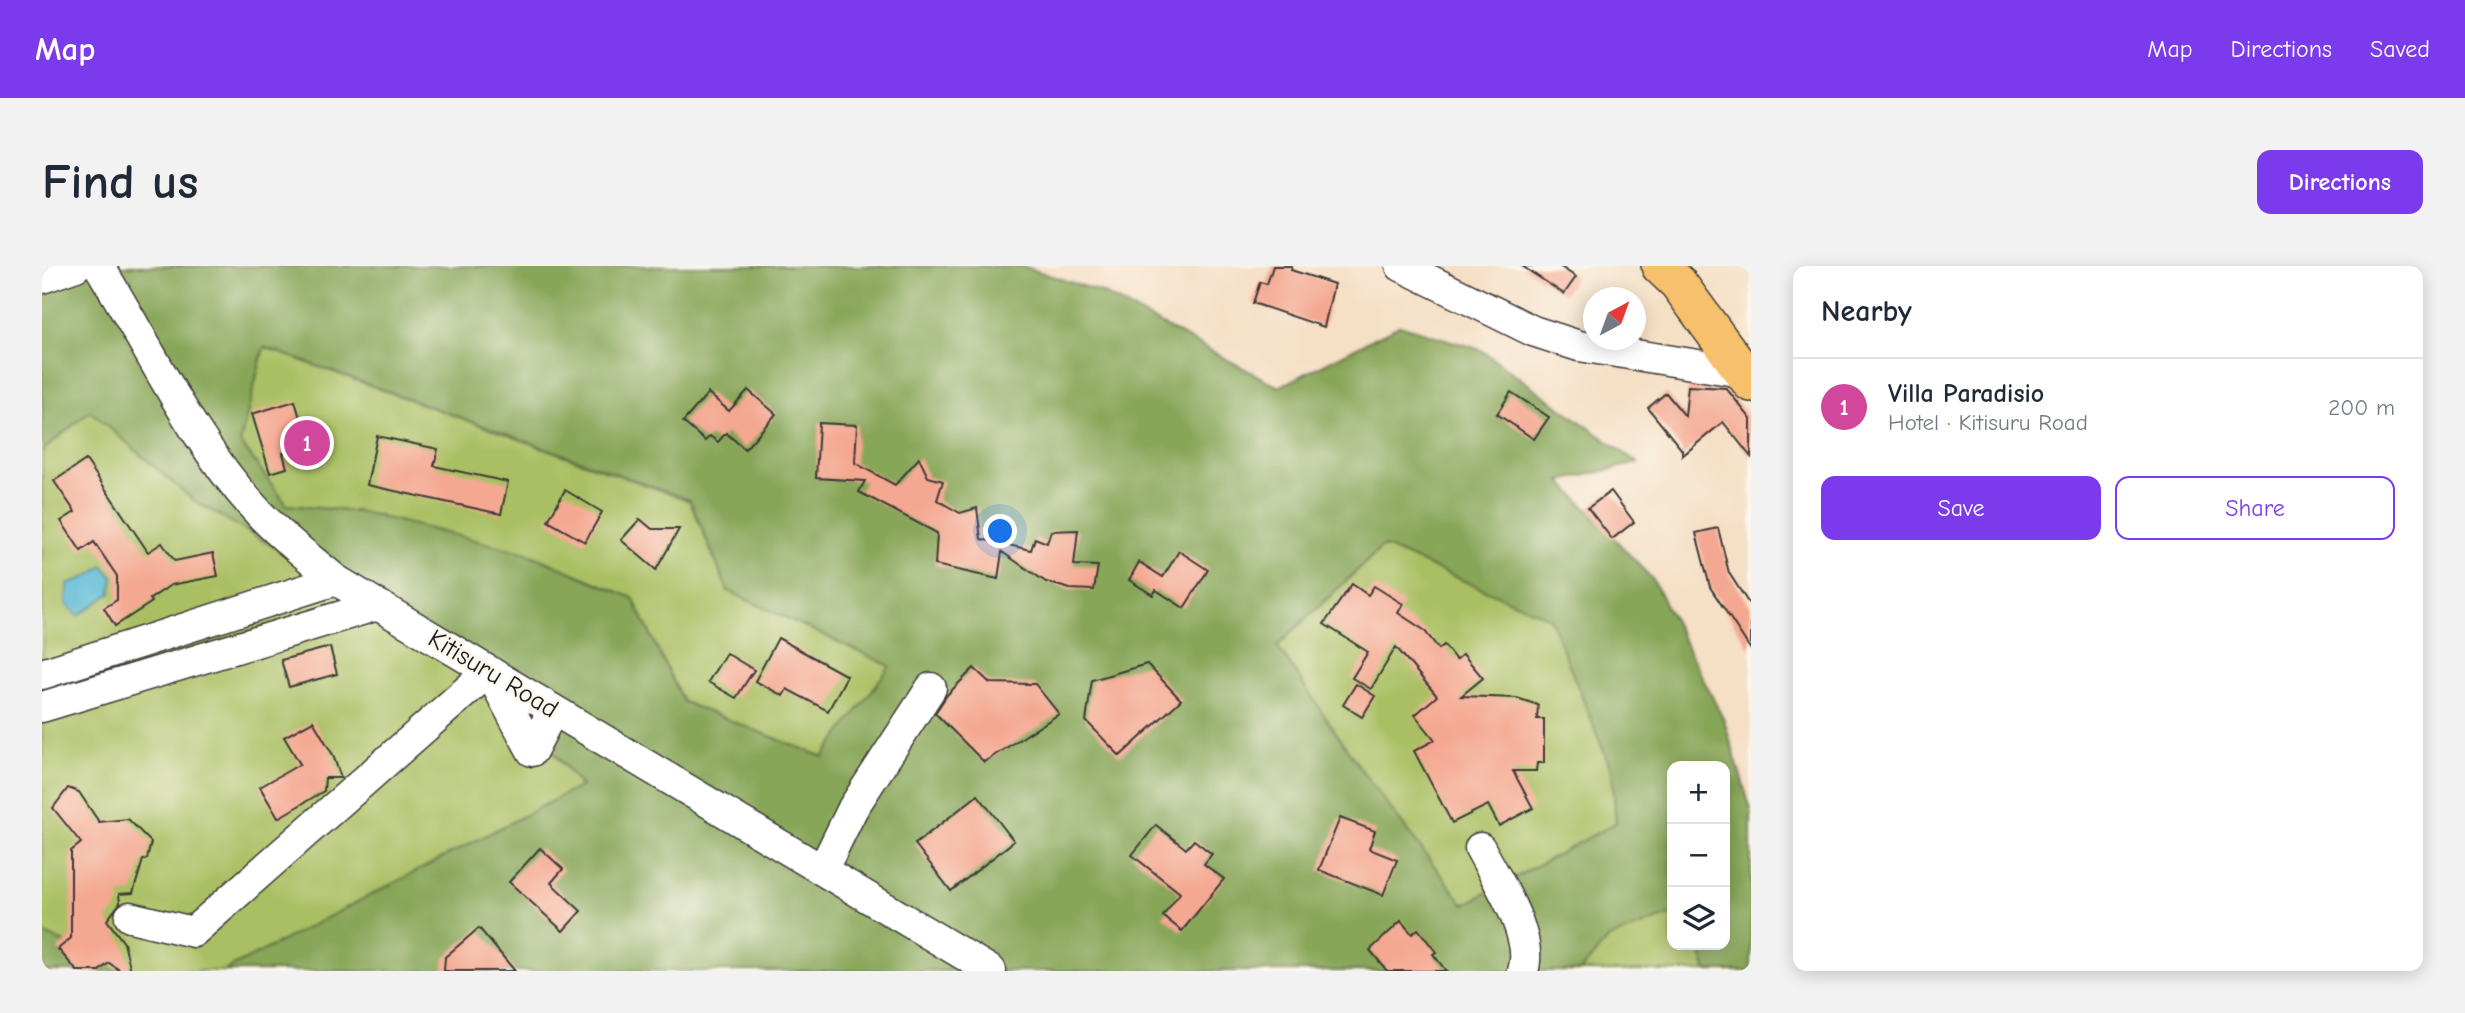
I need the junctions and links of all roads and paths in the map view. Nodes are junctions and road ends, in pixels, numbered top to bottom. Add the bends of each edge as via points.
1 (75, 266) edge
2 (99, 266) edge
3 (1401, 266) edge
4 (1673, 272) edge
5 (42, 278) edge
6 (1746, 378) edge
7 (336, 580) junction
8 (377, 605) junction
9 (489, 671) junction
10 (42, 674) edge
11 (931, 688) dead end
12 (42, 707) edge
13 (553, 710) junction
14 (1479, 848) dead end
15 (823, 869) junction
16 (130, 917) dead end
17 (991, 971) edge
18 (1523, 971) edge

1 - 5 street
2 - 7 street, Kitisuru Road via 238,489
3 - 6 street via 1497,315 1567,342
4 - 6 main road
7 - 8 street, Kitisuru Road
7 - 10 street
8 - 9 street, Kitisuru Road
8 - 12 street
9 - 13 street, Kitisuru Road
9 - 13 street via 532,751
9 - 16 street via 193,932
11 - 15 street via 853,808
13 - 15 street, Kitisuru Road
14 - 18 street via 1516,919 1527,961
15 - 17 street, Kitisuru Road

